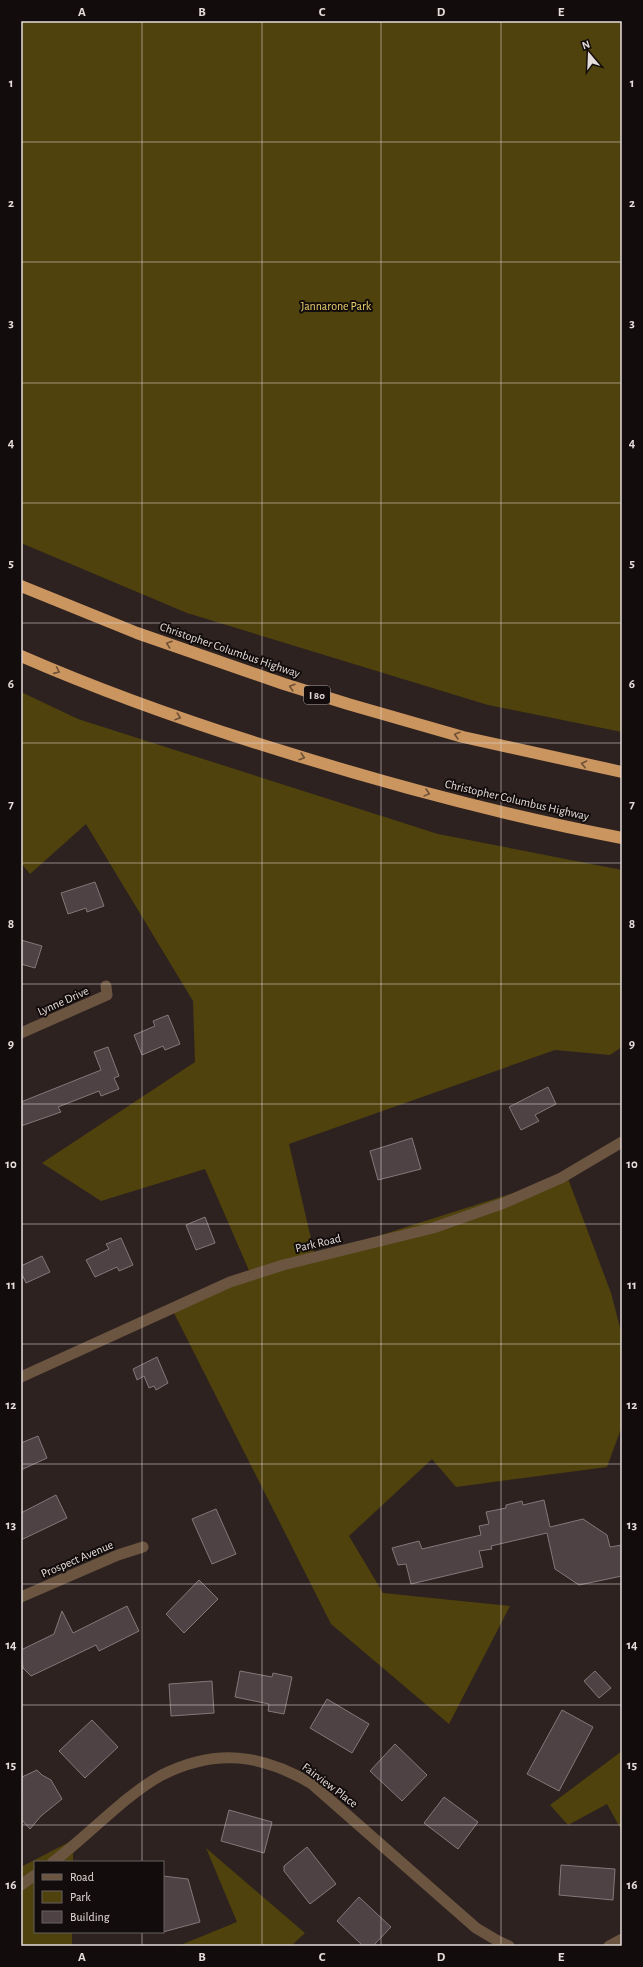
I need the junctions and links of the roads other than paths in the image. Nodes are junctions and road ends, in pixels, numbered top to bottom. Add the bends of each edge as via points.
1 (21, 586) edge
2 (21, 656) edge
3 (622, 772) edge
4 (622, 838) edge
5 (106, 986) dead end
6 (21, 1033) edge
7 (622, 1142) edge
8 (21, 1377) edge
9 (143, 1547) dead end
10 (21, 1598) edge
11 (54, 1861) edge
12 (34, 1876) edge
13 (21, 1885) edge
14 (622, 1939) edge
15 (509, 1946) edge
16 (609, 1946) edge

3 -> 1 highway, Christopher Columbus Highway / I 80 via 463,737 319,695 137,633
2 -> 4 highway, Christopher Columbus Highway via 150,707 344,771 456,801
5 - 6 street, Lynne Drive via 107,995
7 - 8 street, Park Road via 561,1178 504,1203 433,1228 237,1279
9 - 10 street, Prospect Avenue
11 - 15 street, Fairview Place via 129,1799 162,1776 185,1766 210,1760 249,1759 267,1762 290,1771 312,1784 476,1928
12 - 13 street
14 - 16 street

